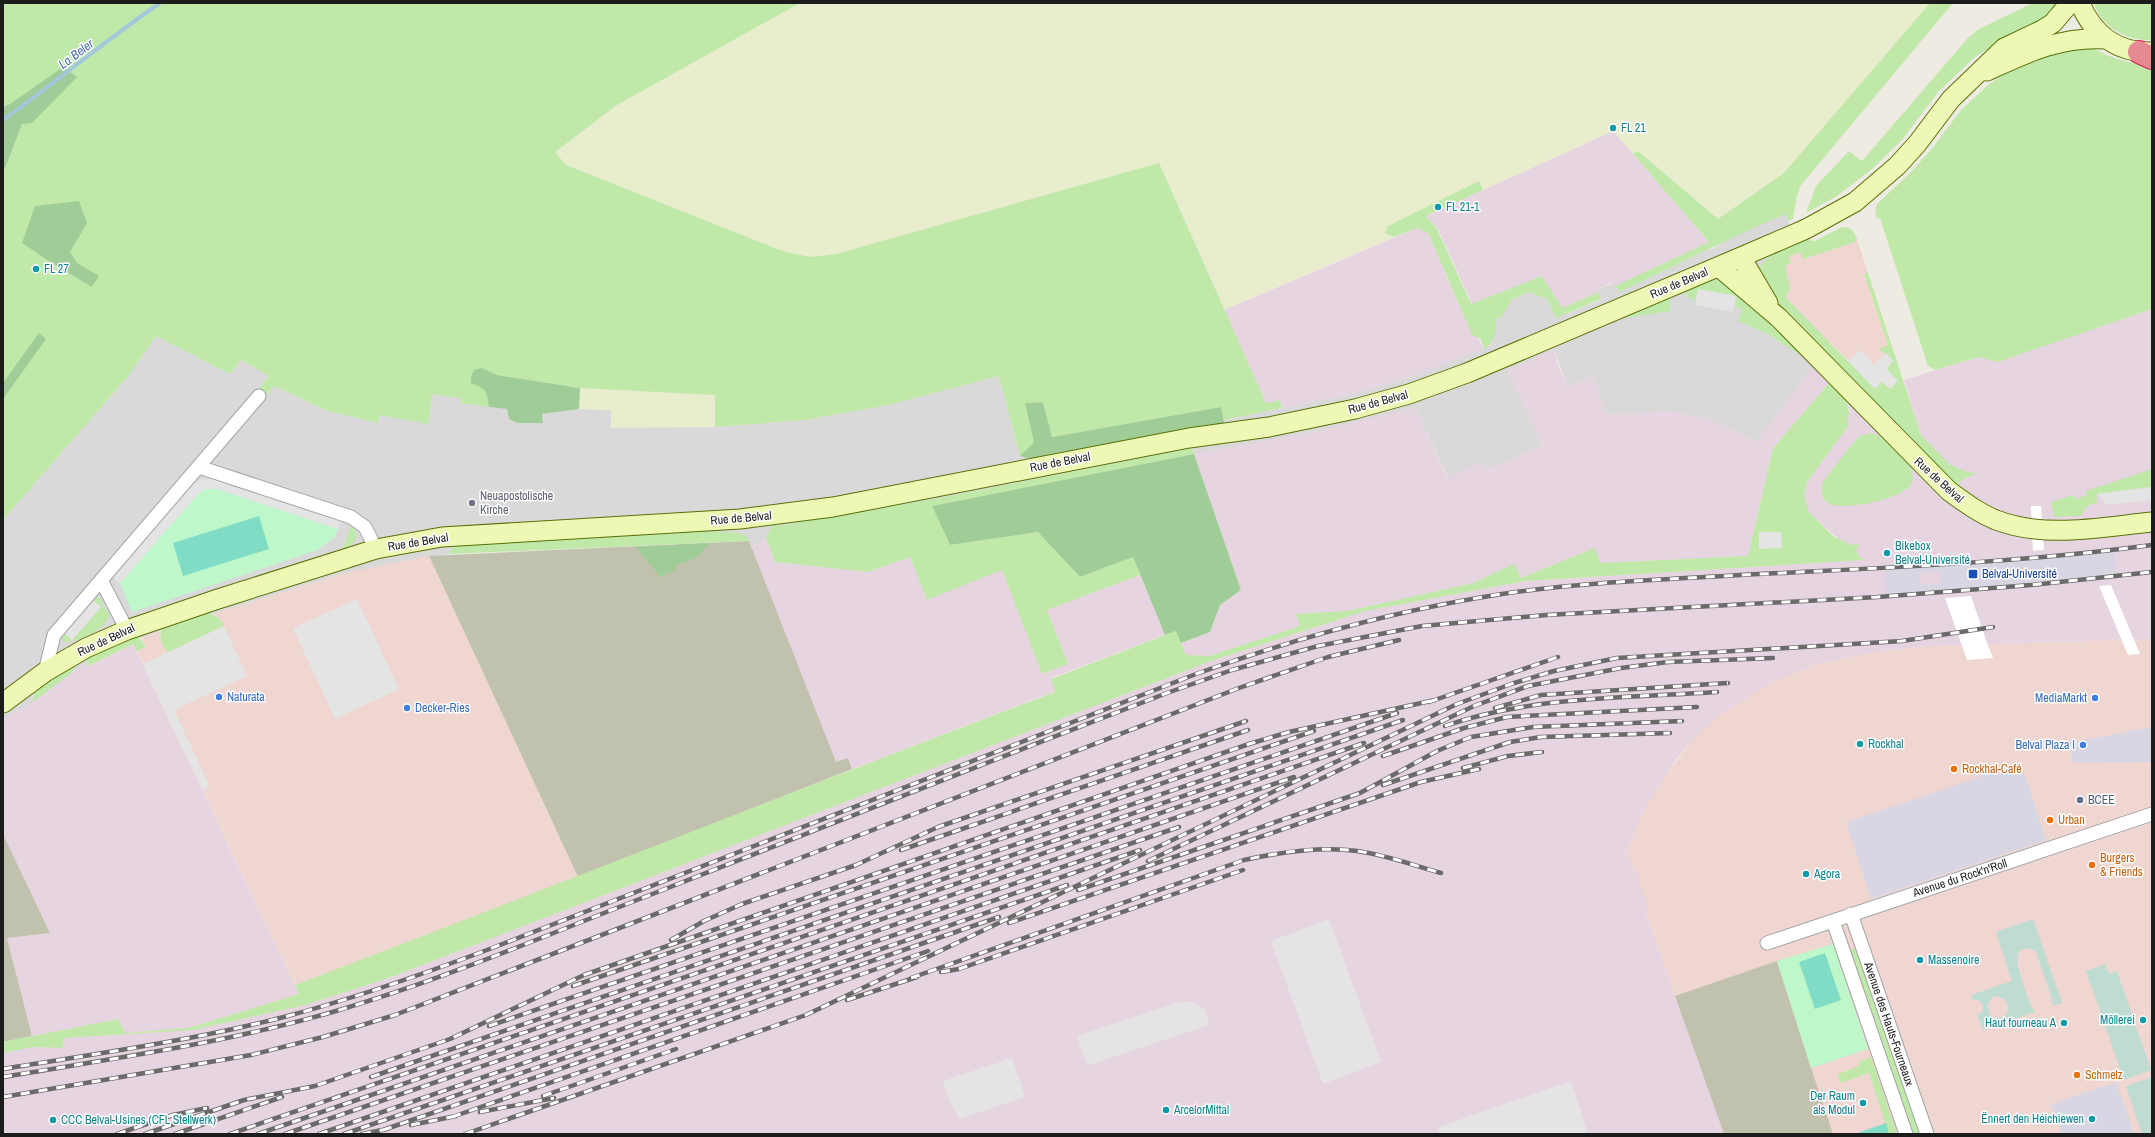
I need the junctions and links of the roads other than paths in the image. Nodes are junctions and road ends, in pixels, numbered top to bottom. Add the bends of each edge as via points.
1 (2070, 3) edge
2 (2080, 3) edge
3 (2106, 40) junction
4 (2148, 54) edge
5 (1973, 78) junction
6 (1773, 243) junction
7 (1741, 257) junction
8 (1719, 267) junction
9 (1755, 281) junction
10 (1779, 318) junction
11 (259, 396) dead end
12 (199, 467) junction
13 (2152, 522) edge
14 (376, 549) junction
15 (101, 580) junction
16 (127, 630) junction
17 (45, 672) junction
18 (3, 703) edge
19 (2152, 814) edge
20 (1852, 914) junction
21 (1833, 920) junction
22 (1767, 943) dead end
23 (1906, 1134) edge
24 (1926, 1134) edge

1 - 5 main road via 2053,23 2004,48
2 - 3 main road via 2090,22
3 - 4 main road via 2122,48
3 - 5 main road via 2079,38 2031,50
5 - 6 main road via 1951,99 1917,144 1877,185 1855,202 1806,229
6 - 7 main road
6 - 9 main road via 1764,250 1758,260
7 - 8 main road, Rue de Belval
7 - 9 main road, Rue de Belval
8 - 10 main road, Rue de Belval
8 - 14 main road, Rue de Belval via 1467,373 1409,394 1317,417 1269,427 1189,438 818,509 740,519 438,538
9 - 10 main road, Rue de Belval
10 - 13 main road, Rue de Belval via 1949,491 1972,508 1996,520 2023,528 2052,531
11 - 12 street
12 - 14 street, Rue de Belval via 351,517 365,527
12 - 15 street
14 - 16 main road, Rue de Belval
15 - 16 street
15 - 17 street via 54,635
16 - 17 main road, Rue de Belval via 86,648
17 - 18 main road, Rue de Belval
19 - 20 street, Avenue du Rock'n'Roll
20 - 21 street, Avenue du Rock'n'Roll
20 - 24 street, Avenue des Hauts-Fourneaux
21 - 22 street, Avenue du Rock'n'Roll
21 - 23 street, Avenue des Hauts-Fourneaux

